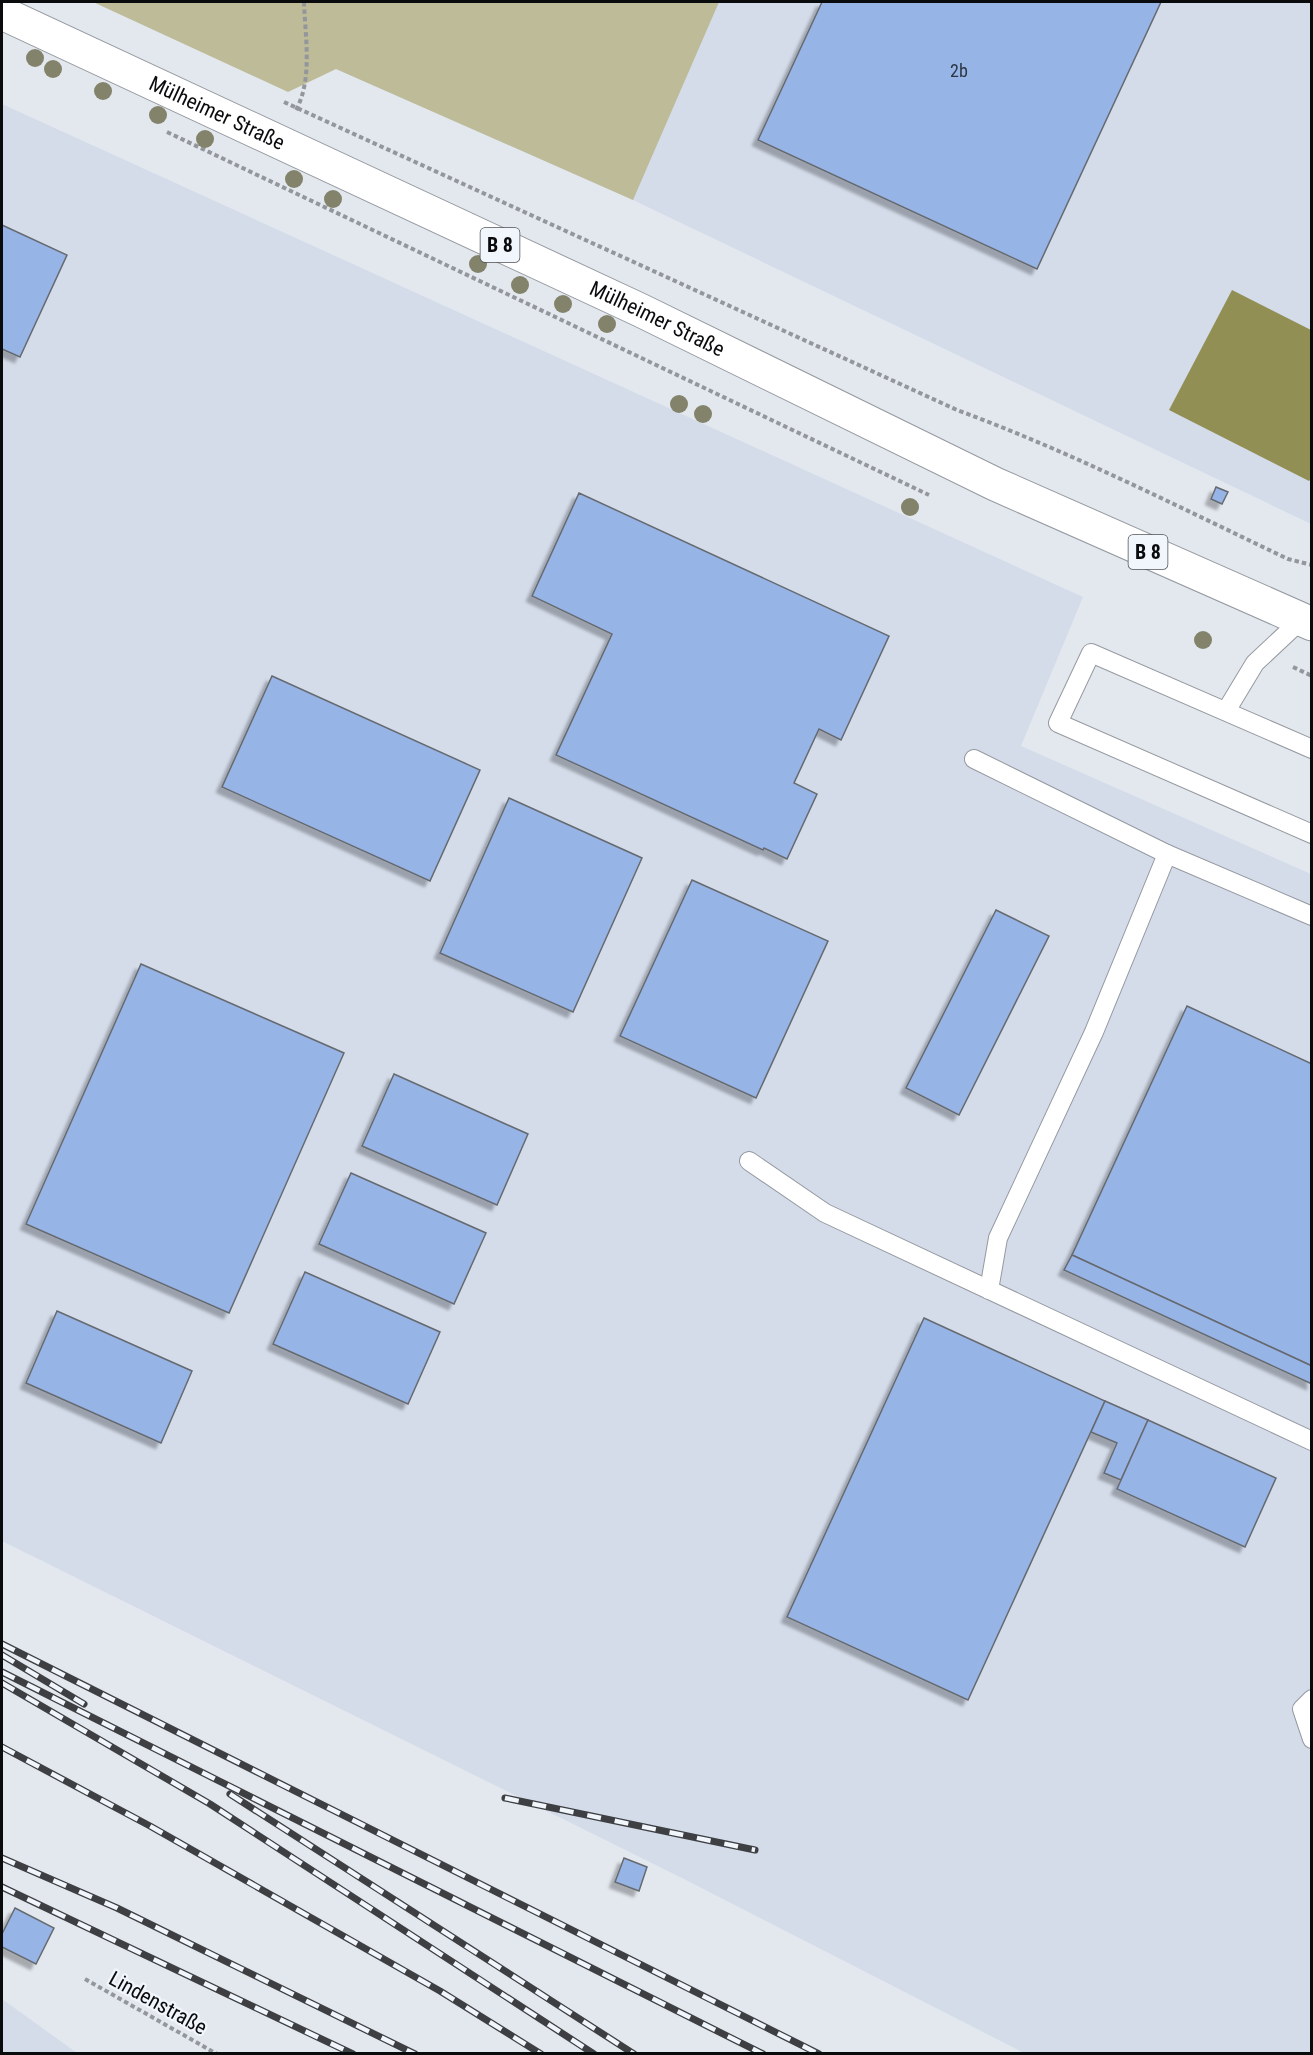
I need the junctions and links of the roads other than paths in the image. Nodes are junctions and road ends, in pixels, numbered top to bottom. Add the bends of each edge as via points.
1 (2, 14) edge
2 (1306, 622) edge
3 (1226, 711) junction
4 (1311, 749) edge
5 (974, 759) dead end
6 (1311, 834) edge
7 (1167, 854) junction
8 (1311, 916) edge
9 (749, 1161) dead end
10 (989, 1290) junction
11 (1311, 1441) edge
12 (1311, 1699) edge
13 (1311, 1739) edge

1 - 2 main road, Mülheimer Straße / B 8 via 640,310 995,484
2 - 3 lane via 1255,663
3 - 4 lane
3 - 6 lane via 1091,653 1058,723
5 - 7 lane
7 - 8 lane
7 - 10 lane via 1094,1032 998,1238
9 - 10 lane via 825,1213
10 - 11 lane
12 - 13 lane via 1302,1709

